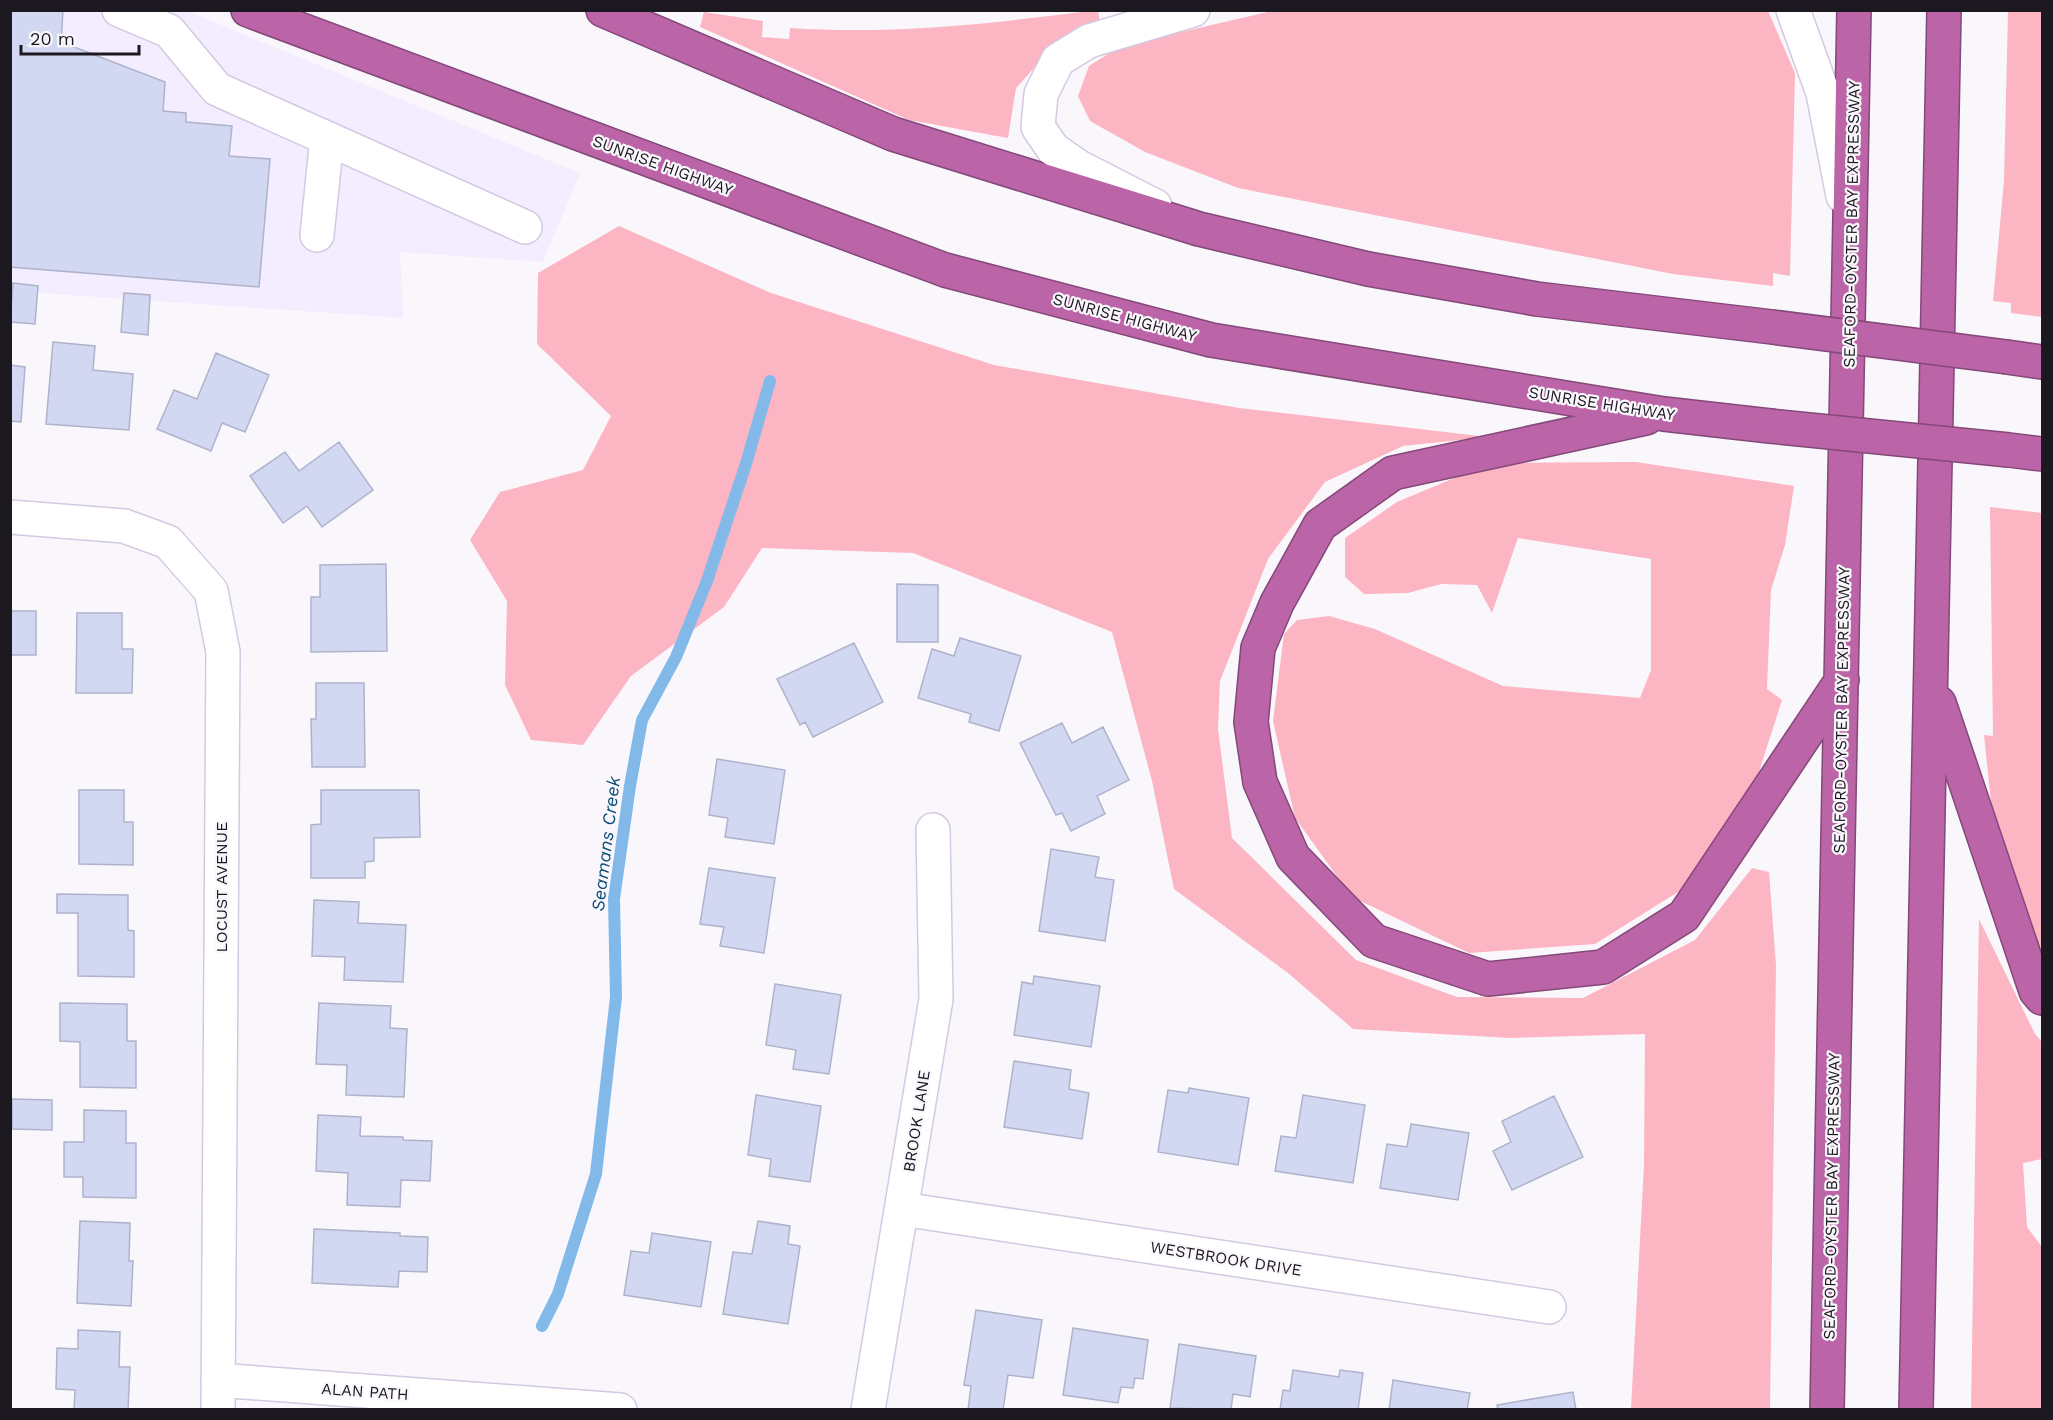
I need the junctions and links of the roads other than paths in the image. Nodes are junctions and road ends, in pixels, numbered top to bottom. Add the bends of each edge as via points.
1 (119, 10) edge
2 (248, 10) edge
3 (603, 10) edge
4 (1193, 10) edge
5 (1793, 10) edge
6 (1854, 10) edge
7 (1944, 10) edge
8 (159, 18) edge
9 (327, 138) junction
10 (525, 227) dead end
11 (1199, 229) junction
12 (1850, 232) junction
13 (317, 235) dead end
14 (2043, 362) edge
15 (1664, 414) junction
16 (2043, 454) edge
17 (10, 518) edge
18 (1842, 680) junction
19 (1932, 682) junction
20 (933, 830) dead end
21 (2043, 998) edge
22 (902, 1209) junction
23 (1549, 1307) dead end
24 (218, 1395) edge
25 (620, 1410) edge
26 (868, 1410) edge
27 (1827, 1410) edge
28 (1917, 1410) edge

1 - 8 street
2 - 15 highway, SUNRISE HIGHWAY via 945,270 1211,340
3 - 11 highway via 893,134
4 - 11 street via 1089,41 1058,60 1041,94 1038,127 1053,149 1079,167
5 - 12 street via 1823,93
6 - 12 highway, SEAFORD-OYSTER BAY EXPRESSWAY
7 - 19 highway
8 - 9 street via 218,89
9 - 10 street
9 - 13 street
11 - 14 highway, bridge via 1368,269 1537,299
12 - 18 highway, SEAFORD-OYSTER BAY EXPRESSWAY
15 - 16 highway, SUNRISE HIGHWAY, bridge
15 - 18 highway via 1393,473 1320,525 1277,603 1258,648 1251,722 1260,782 1293,857 1374,941 1488,979 1603,967 1684,916
17 - 24 street, LOCUST AVENUE via 124,526 168,543 211,591 223,652
18 - 27 highway, SEAFORD-OYSTER BAY EXPRESSWAY
19 - 21 highway via 2036,992
19 - 28 highway
20 - 22 street, BROOK LANE via 936,999
22 - 23 street, WESTBROOK DRIVE
22 - 26 street, BROOK LANE
24 - 25 street, ALAN PATH

